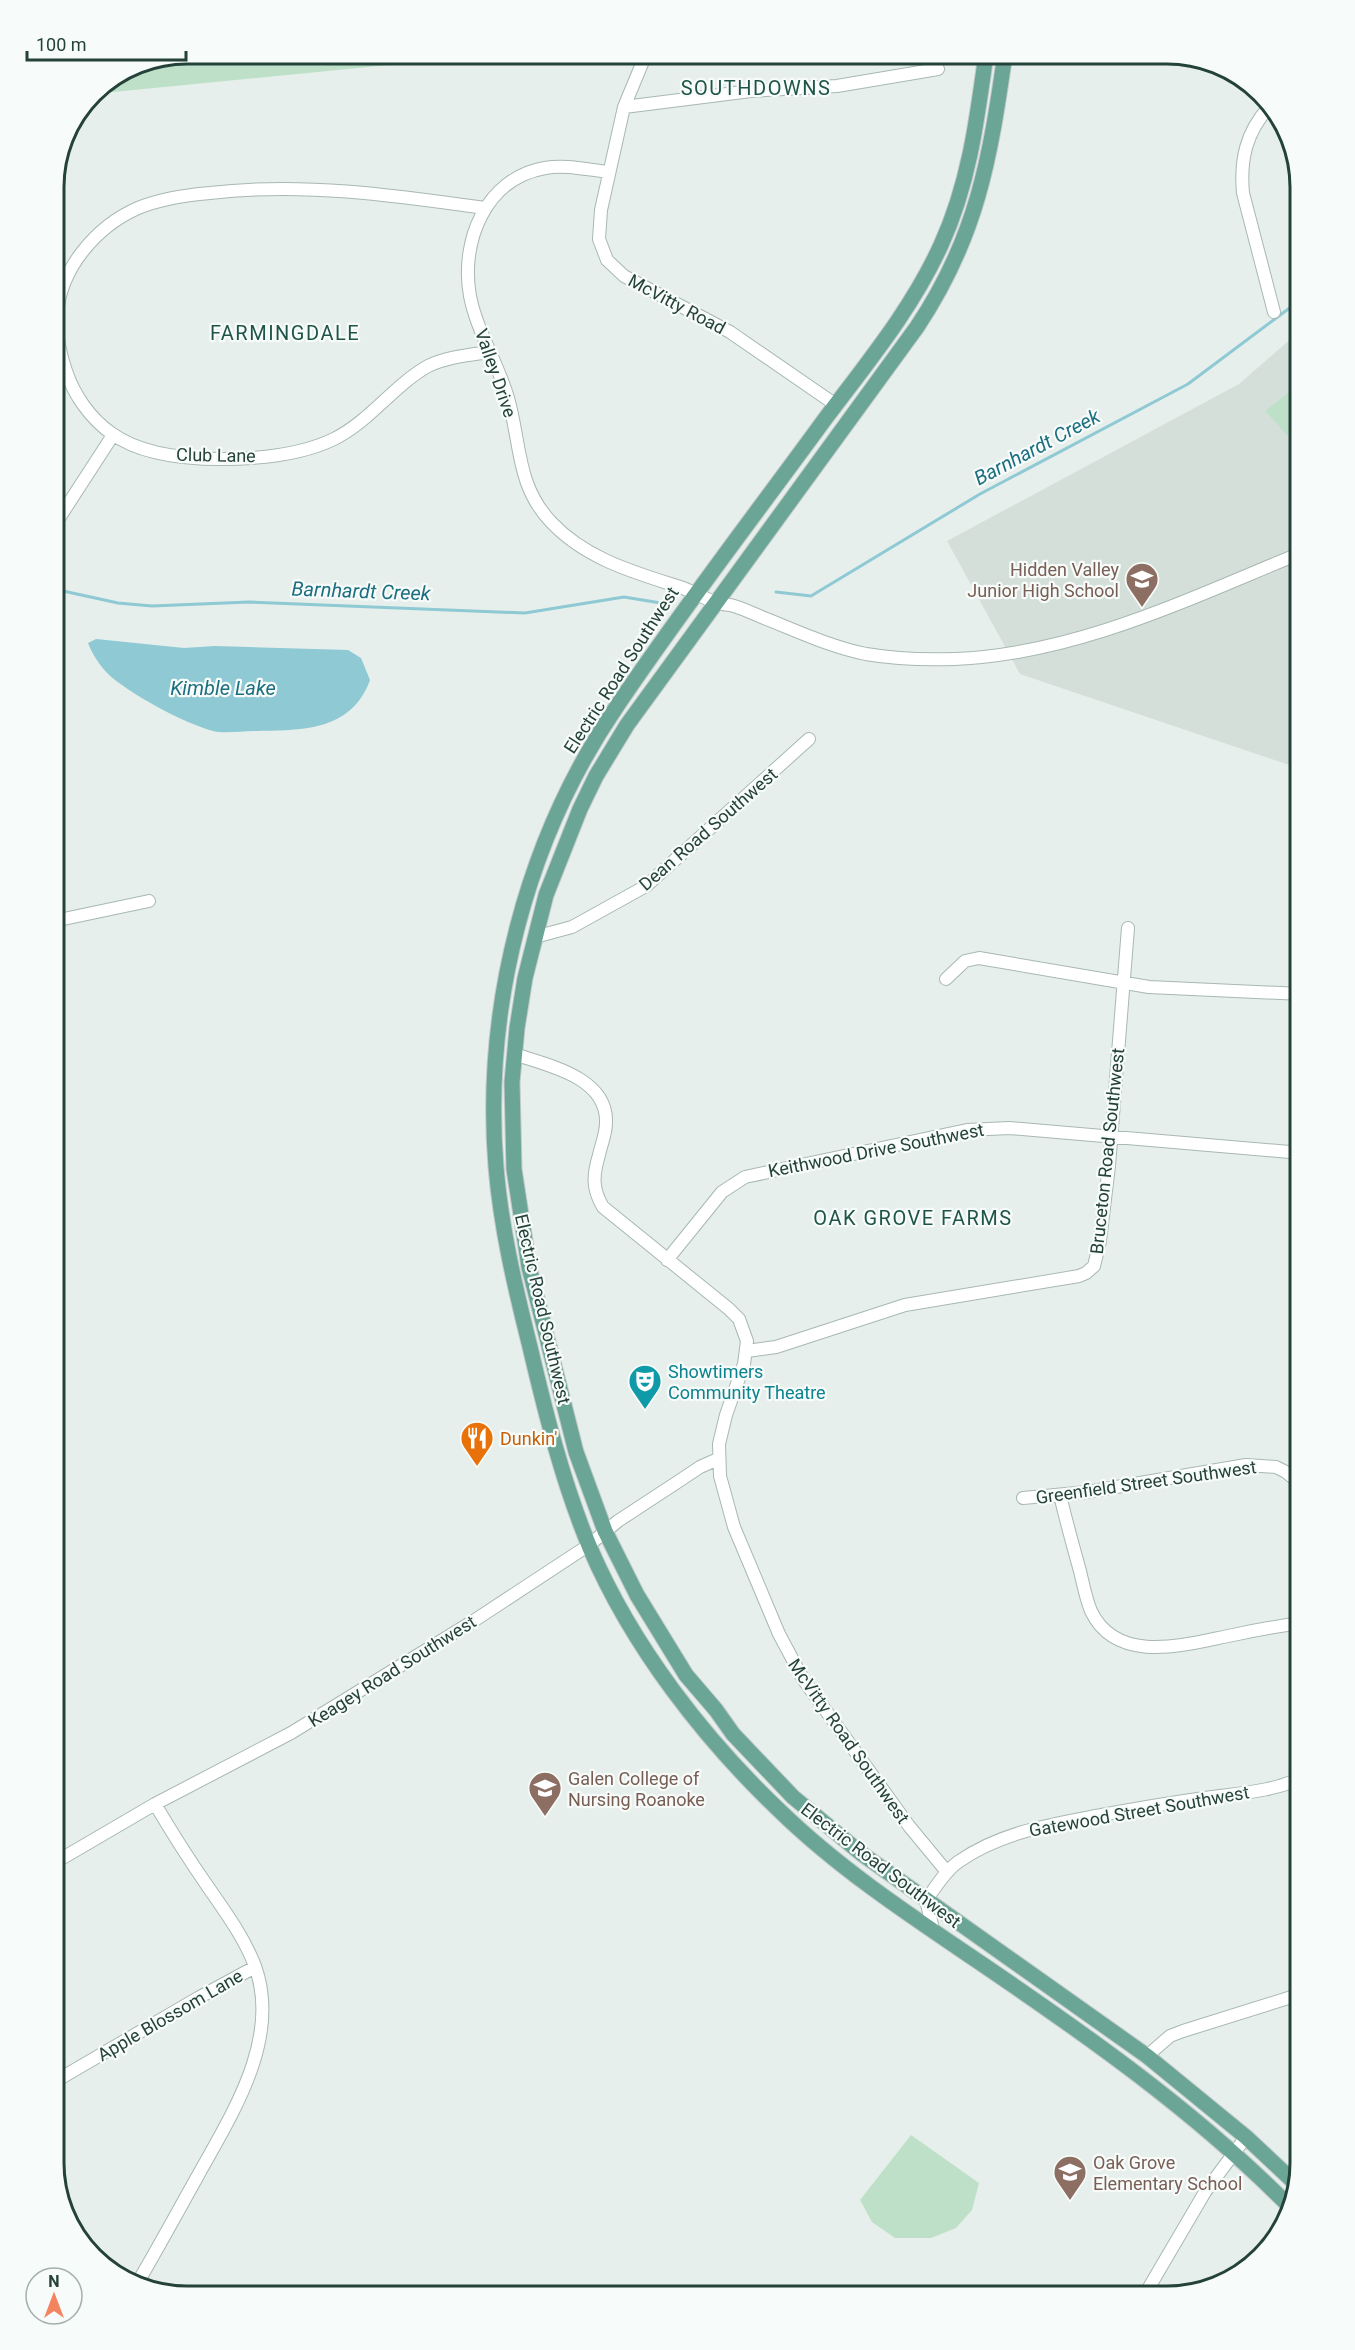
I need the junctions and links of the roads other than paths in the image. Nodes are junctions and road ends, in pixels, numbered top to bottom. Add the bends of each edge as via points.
1 (642, 64) edge
2 (984, 65) edge
3 (1003, 65) edge
4 (938, 69) dead end
5 (624, 107) junction
6 (1265, 112) edge
7 (609, 172) junction
8 (484, 208) junction
9 (65, 281) edge
10 (1274, 312) dead end
11 (489, 352) junction
12 (65, 366) edge
13 (836, 405) junction
14 (113, 435) junction
15 (65, 509) edge
16 (1290, 558) edge
17 (696, 592) junction
18 (716, 603) junction
19 (809, 739) dead end
20 (149, 901) dead end
21 (65, 919) edge
22 (1128, 928) dead end
23 (535, 937) junction
24 (946, 979) dead end
25 (1123, 984) junction
26 (1290, 994) edge
27 (514, 1054) junction
28 (1111, 1137) junction
29 (1290, 1152) edge
30 (667, 1260) junction
31 (747, 1351) junction
32 (718, 1459) junction
33 (1290, 1475) edge
34 (1060, 1495) junction
35 (1023, 1498) dead end
36 (605, 1531) junction
37 (589, 1545) junction
38 (1290, 1625) edge
39 (1290, 1782) edge
40 (155, 1804) junction
41 (64, 1857) edge
42 (947, 1872) junction
43 (926, 1900) junction
44 (934, 1933) junction
45 (255, 1967) junction
46 (1290, 1997) edge
47 (1147, 2056) junction
48 (64, 2076) edge
49 (1246, 2137) junction
50 (1232, 2153) junction
51 (1289, 2177) edge
52 (1284, 2201) edge
53 (141, 2276) edge
54 (1150, 2286) edge

1 - 5 street, McVitty Road
2 - 13 main road, Electric Road Southwest via 970,160 940,247 908,306
3 - 18 main road, Electric Road Southwest via 987,165 969,227 941,286 916,327
4 - 5 street via 837,86 751,91
5 - 7 street, McVitty Road
6 - 10 street via 1251,129 1242,176
7 - 8 street, Valley Drive via 561,167 532,171 507,184
7 - 13 street, McVitty Road via 599,239 613,267 730,332
8 - 9 street, Club Lane via 296,187 196,194 141,206 125,214 98,233
8 - 11 street, Valley Drive via 474,230 468,268 471,299
11 - 14 street, Club Lane via 430,365 343,434 290,452 196,459 149,450
11 - 17 street, Valley Drive via 509,400 526,481 548,519 570,541 613,565
12 - 14 street, Club Lane via 87,410
13 - 17 main road, Electric Road Southwest
14 - 15 street
16 - 18 street, Valley Drive via 1086,636 958,659 896,658 842,648 735,606
17 - 18 street, Valley Drive
17 - 37 main road, Electric Road Southwest via 612,712 564,800 517,930 499,1025 494,1127 503,1226 544,1405
18 - 23 main road, Electric Road Southwest via 627,724 596,776 561,852
19 - 23 street, Dean Road Southwest via 646,886 572,927
20 - 21 street
22 - 25 street, Bruceton Road Southwest
23 - 27 main road, Electric Road Southwest
24 - 25 street via 965,961 980,958
25 - 26 street
25 - 28 street, Bruceton Road Southwest
27 - 30 street via 562,1070 594,1092 602,1103 606,1124 593,1177 597,1197 612,1216
27 - 36 main road, Electric Road Southwest via 514,1169 529,1267 576,1452
28 - 29 street, Keithwood Drive Southwest
28 - 30 street, Keithwood Drive Southwest via 1009,1128 967,1130 753,1173 722,1192
28 - 31 street, Bruceton Road Southwest via 1100,1241 1094,1266 1086,1274 905,1305 776,1347
30 - 31 street via 738,1319 745,1331
31 - 32 street, McVitty Road Southwest via 726,1415
32 - 36 street, Keagey Road Southwest
32 - 42 street, McVitty Road Southwest via 734,1527 786,1649 823,1709
33 - 34 street, Greenfield Street Southwest via 1276,1467 1246,1465
34 - 35 street, Greenfield Street Southwest
34 - 38 street via 1088,1603 1098,1622 1115,1638 1146,1647 1178,1646
36 - 37 street, Keagey Road Southwest
36 - 43 main road, Electric Road Southwest via 663,1641 733,1734 820,1821
37 - 40 street, Keagey Road Southwest via 291,1733
37 - 44 main road, Electric Road Southwest via 649,1653 721,1749 816,1844
39 - 42 street, Gatewood Street Southwest via 1273,1788 1046,1825 979,1849
40 - 41 street, Keagey Road Southwest
40 - 45 street via 229,1917
42 - 43 street, Gatewood Street Southwest
43 - 44 street
43 - 47 main road, Electric Road Southwest
44 - 50 main road, Electric Road Southwest via 1138,2075
45 - 48 street, Apple Blossom Lane
45 - 53 street via 262,2020 252,2062 225,2124
46 - 47 street via 1170,2036
47 - 49 main road, Electric Road Southwest
49 - 50 street
49 - 51 main road, Electric Road Southwest
50 - 52 main road, Electric Road Southwest
50 - 54 street via 1204,2192

